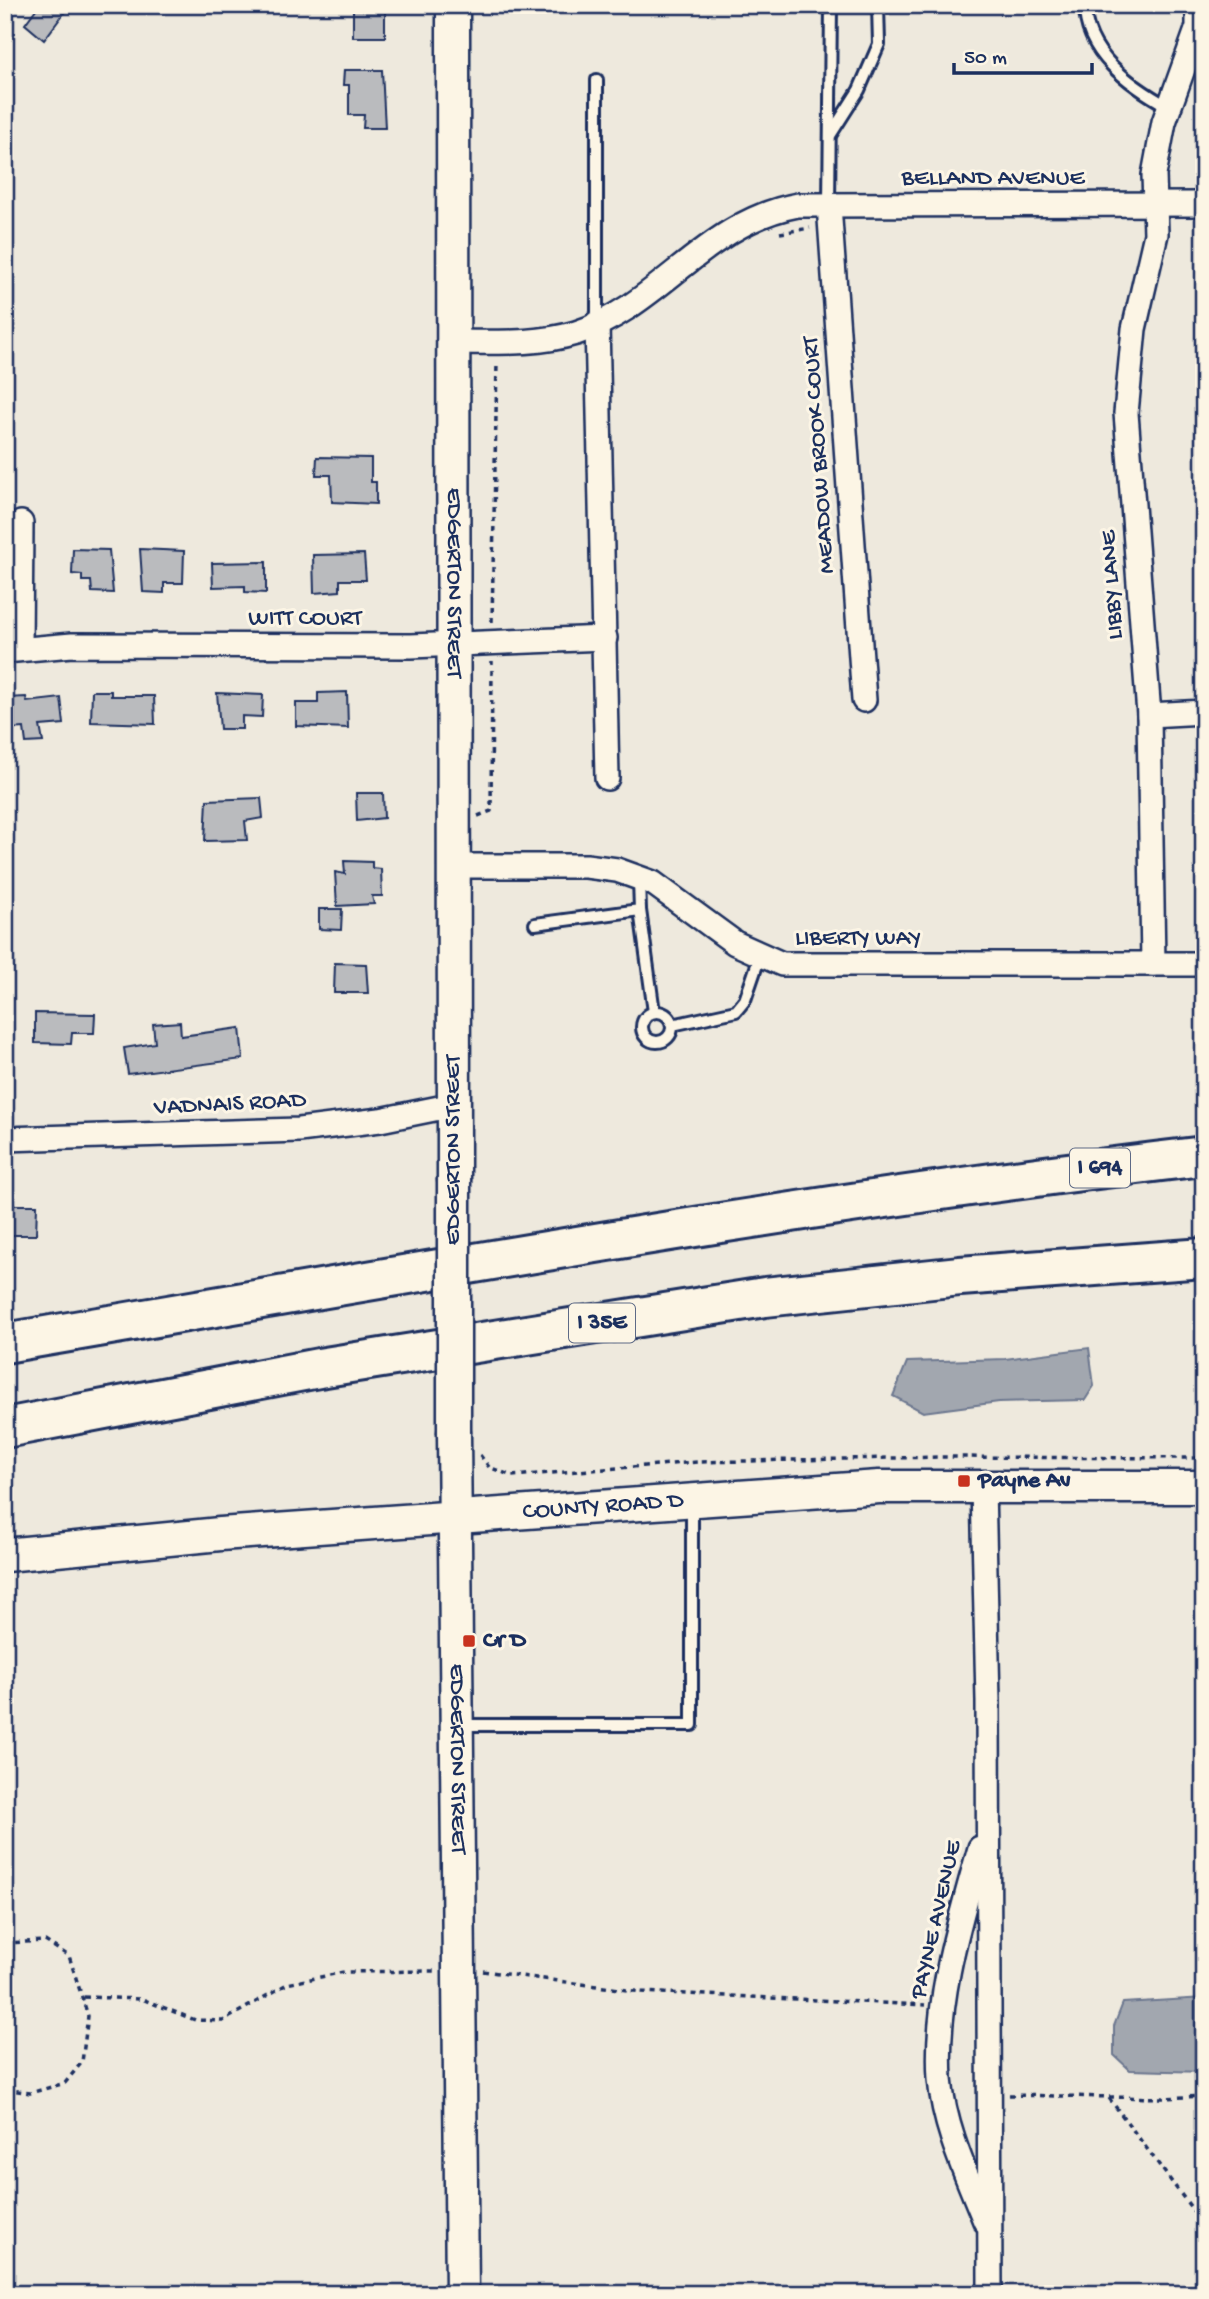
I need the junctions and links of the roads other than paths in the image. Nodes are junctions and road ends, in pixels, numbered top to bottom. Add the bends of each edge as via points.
1 (453, 5) edge
2 (831, 5) edge
3 (878, 5) edge
4 (1085, 5) edge
5 (1198, 5) edge
6 (597, 80) dead end
7 (1170, 107) junction
8 (829, 137) junction
9 (1204, 204) edge
10 (1156, 205) junction
11 (830, 215) junction
12 (597, 323) junction
13 (453, 342) junction
14 (21, 523) dead end
15 (605, 638) junction
16 (453, 646) junction
17 (13, 650) edge
18 (864, 700) dead end
19 (1204, 712) edge
20 (1149, 715) junction
21 (607, 778) dead end
22 (454, 866) junction
23 (639, 878) junction
24 (640, 910) junction
25 (535, 924) dead end
26 (760, 956) junction
27 (1153, 964) junction
28 (1204, 964) edge
29 (654, 1012) junction
30 (673, 1025) junction
31 (454, 1105) junction
32 (5, 1139) edge
33 (1204, 1156) edge
34 (1204, 1168) edge
35 (997, 1180) junction
36 (1204, 1258) edge
37 (5, 1343) edge
38 (5, 1428) edge
39 (983, 1487) junction
40 (1204, 1487) edge
41 (692, 1502) junction
42 (454, 1516) junction
43 (5, 1555) edge
44 (457, 1725) junction
45 (988, 1821) junction
46 (989, 2232) junction
47 (462, 2294) edge
48 (990, 2294) edge

1 - 13 street, EDGERTON STREET
2 - 8 lane
3 - 8 lane via 878,44 859,90
4 - 7 lane via 1093,42 1108,62 1150,97
5 - 7 street via 1198,27
6 - 12 lane
7 - 10 street via 1154,175
8 - 11 lane
9 - 10 street, BELLAND AVENUE
10 - 11 street, BELLAND AVENUE
10 - 20 street, LIBBY LANE via 1153,257 1134,329 1126,413
11 - 12 street, BELLAND AVENUE via 781,208 737,228 694,254 636,301
11 - 18 street, MEADOW BROOK COURT
12 - 13 street, BELLAND AVENUE via 530,342
12 - 15 street
13 - 16 street, EDGERTON STREET
14 - 17 street
15 - 16 street, WITT COURT
15 - 21 street
16 - 17 street, WITT COURT via 72,645
16 - 22 street, EDGERTON STREET
19 - 20 street
20 - 27 street, LIBBY LANE
22 - 23 street, LIBERTY WAY via 586,866
22 - 31 street, EDGERTON STREET
23 - 24 lane
23 - 26 street, LIBERTY WAY
24 - 25 lane
24 - 29 lane
26 - 27 street, LIBERTY WAY via 782,964 812,966
26 - 30 lane via 746,1000 736,1011
27 - 28 street, LIBERTY WAY
29 - 30 lane via 668,1016
29 - 30 lane via 643,1021 648,1038 657,1042 667,1039
31 - 32 street, VADNAIS ROAD via 299,1130
31 - 42 street, EDGERTON STREET, bridge
33 - 35 highway, I 694
34 - 35 highway
35 - 37 highway via 693,1226
36 - 38 highway, I 35E via 960,1276 765,1297 319,1368
39 - 40 street, COUNTY ROAD D
39 - 41 street, COUNTY ROAD D via 879,1487
39 - 45 street, PAYNE AVENUE
41 - 42 street, COUNTY ROAD D
41 - 44 lane via 692,1725
42 - 43 street, COUNTY ROAD D
42 - 44 street, EDGERTON STREET
44 - 47 street, EDGERTON STREET
45 - 46 street, PAYNE AVENUE
45 - 46 street, PAYNE AVENUE via 948,1972 940,2028 940,2081 954,2142
46 - 48 street, PAYNE AVENUE

